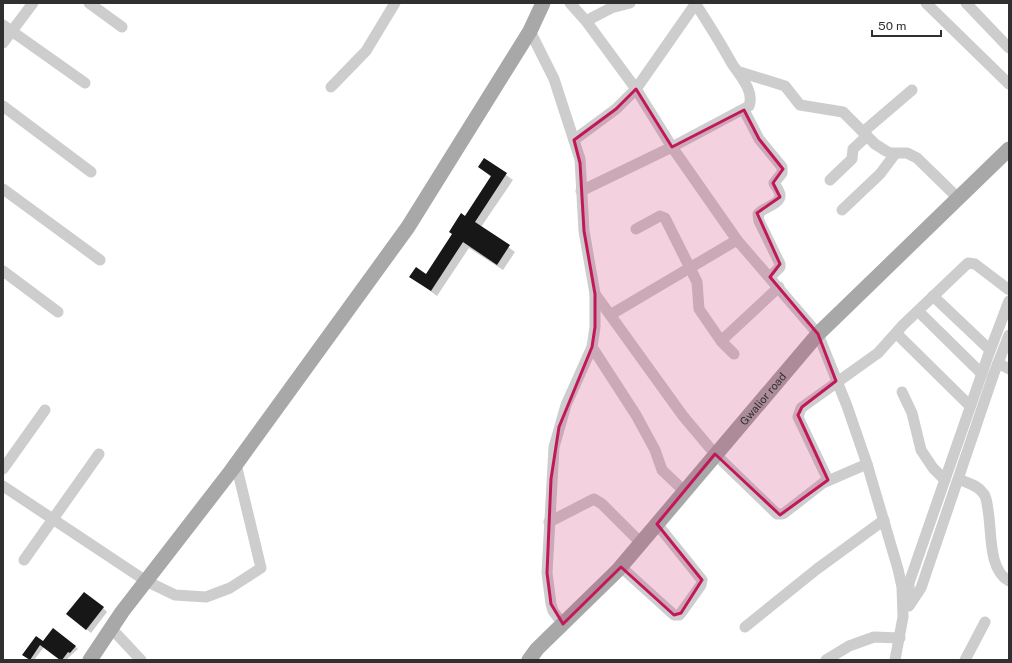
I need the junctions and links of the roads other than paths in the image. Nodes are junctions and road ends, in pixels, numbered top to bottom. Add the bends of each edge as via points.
1 (33, 3) edge
2 (89, 3) edge
3 (394, 3) edge
4 (543, 3) edge
5 (570, 3) edge
6 (630, 3) edge
7 (695, 3) edge
8 (926, 3) edge
9 (966, 3) edge
10 (586, 21) junction
11 (122, 27) dead end
12 (8, 28) edge
13 (530, 31) junction
14 (3, 44) edge
15 (1009, 48) edge
16 (740, 72) junction
17 (85, 83) dead end
18 (1009, 84) edge
19 (331, 87) dead end
20 (636, 89) junction
21 (912, 90) dead end
22 (3, 106) edge
23 (744, 110) junction
24 (865, 134) junction
25 (574, 140) junction
26 (672, 147) junction
27 (1009, 149) edge
28 (895, 154) junction
29 (91, 172) dead end
30 (830, 180) dead end
31 (3, 189) edge
32 (581, 191) junction
33 (959, 199) junction
34 (842, 210) dead end
35 (636, 229) dead end
36 (737, 240) junction
37 (100, 260) dead end
38 (691, 267) junction
39 (3, 271) edge
40 (770, 278) junction
41 (779, 287) junction
42 (1009, 290) edge
43 (595, 294) junction
44 (933, 296) junction
45 (1009, 301) edge
46 (918, 311) junction
47 (58, 312) dead end
48 (610, 315) junction
49 (896, 333) junction
50 (818, 334) junction
51 (1009, 336) edge
52 (721, 341) junction
53 (592, 347) junction
54 (990, 350) junction
55 (734, 354) dead end
56 (998, 363) junction
57 (1009, 369) edge
58 (982, 374) junction
59 (836, 381) junction
60 (902, 392) dead end
61 (970, 406) junction
62 (45, 410) dead end
63 (99, 454) dead end
64 (715, 454) junction
65 (236, 464) junction
66 (867, 464) junction
67 (3, 469) edge
68 (959, 479) junction
69 (828, 480) junction
70 (945, 480) junction
71 (3, 486) edge
72 (684, 491) junction
73 (53, 519) junction
74 (884, 520) junction
75 (548, 522) junction
76 (657, 524) junction
77 (641, 543) junction
78 (24, 560) dead end
79 (620, 567) junction
80 (146, 581) junction
81 (1009, 582) edge
82 (909, 606) junction
83 (903, 617) junction
84 (985, 622) dead end
85 (562, 624) junction
86 (746, 627) dead end
87 (111, 628) junction
88 (900, 638) junction
89 (90, 660) edge
90 (141, 660) edge
91 (529, 660) edge
92 (826, 660) edge
93 (895, 660) edge
94 (965, 660) edge

1 - 12 street
2 - 11 street
3 - 19 street via 366,51
4 - 13 main road
5 - 10 street
6 - 10 street via 611,8
7 - 16 street
7 - 20 street
8 - 18 street
9 - 15 street
10 - 20 street
12 - 14 street
12 - 17 street
13 - 25 street via 554,79
13 - 65 main road via 408,227
16 - 23 street via 750,96 749,106
16 - 24 street via 785,86 800,105 840,111
20 - 25 street via 616,109
20 - 26 street
21 - 24 street
22 - 29 street
23 - 26 street
23 - 40 street via 759,139 783,169 774,183 780,197 758,214 780,264
24 - 28 street via 886,151
24 - 30 street via 853,150 852,159
25 - 32 street via 580,163
26 - 32 street
26 - 36 street
27 - 33 main road, Gwalior road
28 - 33 street via 907,153 918,158
28 - 34 street via 880,174
31 - 37 street
32 - 43 street via 584,231
33 - 50 main road, Gwalior road
35 - 38 street via 664,216
36 - 38 street
36 - 40 street
38 - 48 street
38 - 52 street via 697,282 699,309
39 - 47 street
40 - 41 street
41 - 50 street
41 - 52 street
42 - 44 street via 970,263
43 - 48 street
43 - 53 street
44 - 46 street
44 - 54 street
45 - 54 street
46 - 49 street
46 - 58 street
48 - 64 street via 670,398
49 - 59 street via 867,362
49 - 61 street
50 - 59 street
50 - 64 main road, Gwalior road
51 - 56 street
52 - 55 street
53 - 72 street via 636,415 655,450 662,470
53 - 75 street via 572,392 556,440
54 - 58 street
56 - 57 street
56 - 68 street
58 - 61 street
59 - 66 street
59 - 69 street via 802,406 798,414
60 - 70 street via 912,413 921,450
61 - 70 street
62 - 67 street
63 - 73 street
64 - 69 street via 780,515
64 - 72 main road, Gwalior road
65 - 80 main road
65 - 80 street via 260,570 230,588 206,597 175,595
66 - 69 street
66 - 74 street
68 - 81 street via 977,487 985,494 995,564 998,572
68 - 82 street via 921,588
70 - 82 street via 909,583
71 - 73 street
72 - 76 main road, Gwalior road
73 - 78 street
73 - 80 street
74 - 83 street via 900,581
74 - 86 street via 817,569
75 - 77 street via 594,499
75 - 85 street via 547,573 550,595 554,611
76 - 77 main road, Gwalior road
76 - 79 street via 702,580 702,586 682,613 674,615
77 - 79 main road, Gwalior road
79 - 85 main road, Gwalior road
80 - 87 main road
82 - 83 street
83 - 88 street
84 - 94 street
85 - 91 main road, Gwalior road
87 - 89 main road
87 - 90 street
88 - 92 street via 874,637 849,646
88 - 93 street

